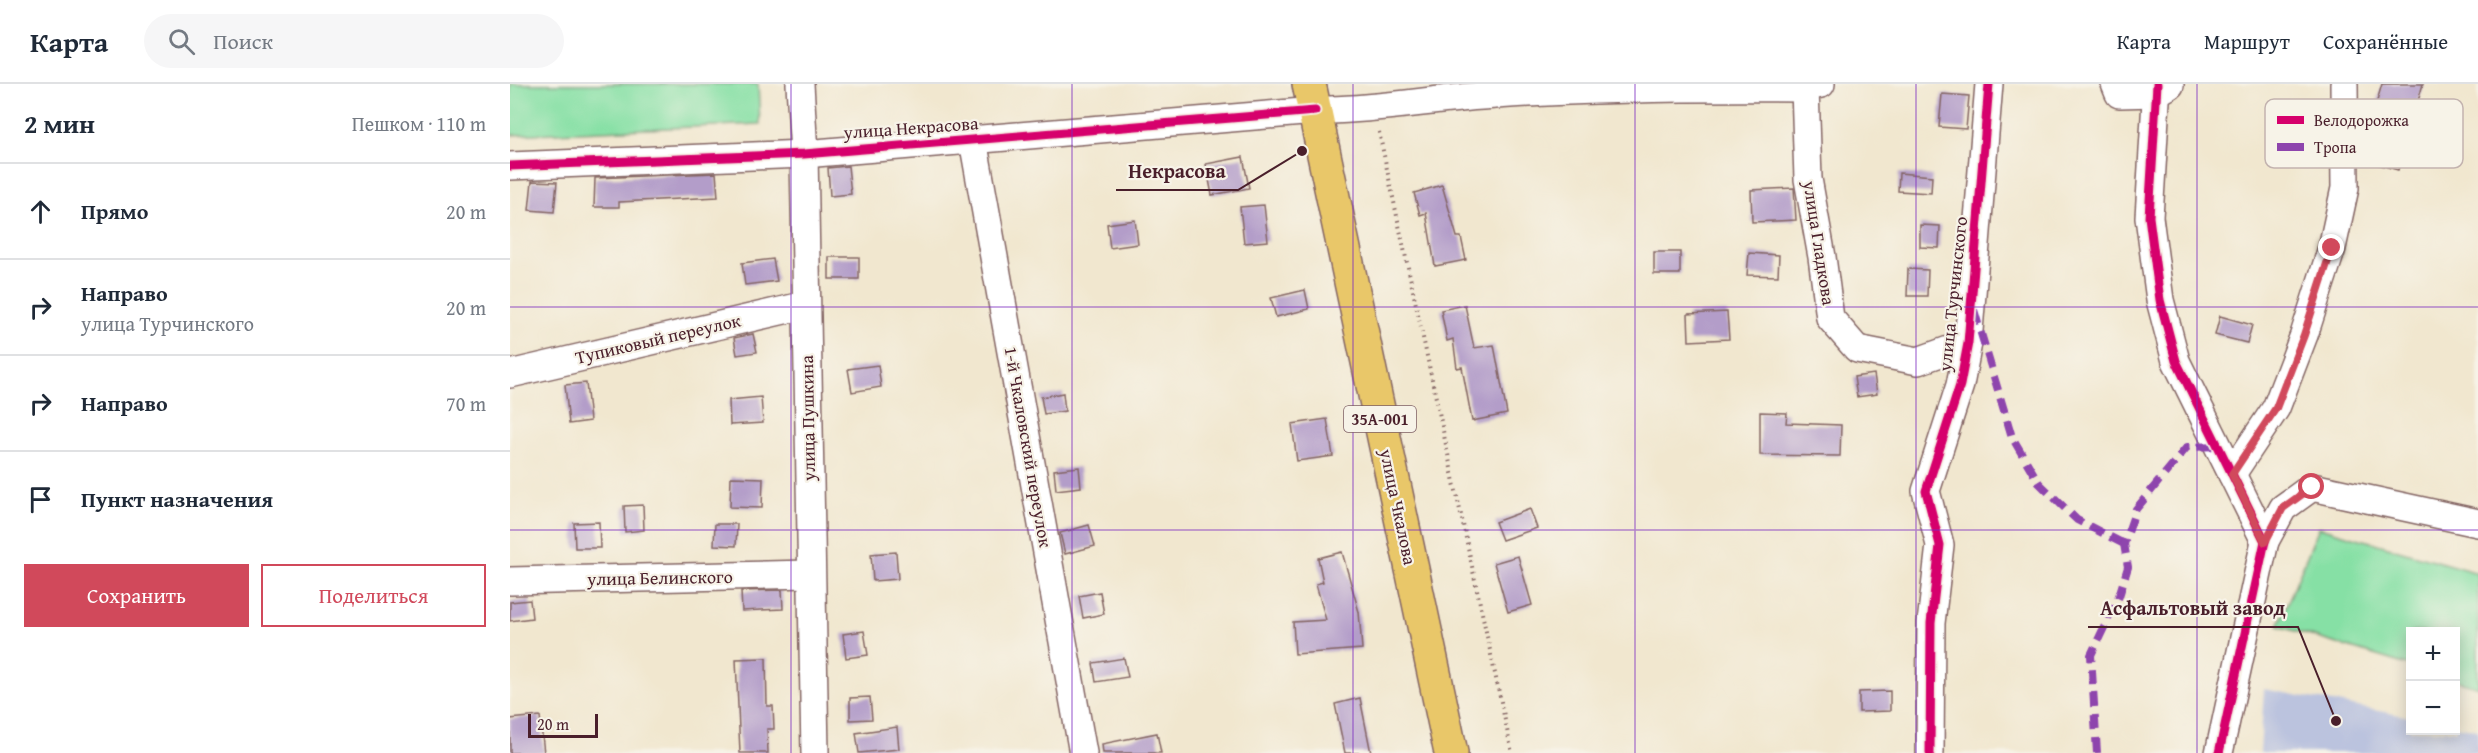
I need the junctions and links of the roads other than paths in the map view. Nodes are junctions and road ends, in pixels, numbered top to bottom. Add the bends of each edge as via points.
1 (800, 84) edge
2 (1989, 84) edge
3 (2115, 84) edge
4 (2344, 84) edge
5 (1811, 85) edge
6 (2161, 87) edge
7 (1319, 97) edge
8 (2344, 99) edge
9 (973, 140) junction
10 (804, 154) junction
11 (510, 166) edge
12 (2345, 168) edge
13 (806, 305) junction
14 (1968, 343) junction
15 (510, 374) edge
16 (2232, 474) junction
17 (2478, 523) edge
18 (2265, 542) junction
19 (810, 574) junction
20 (510, 581) edge
21 (815, 753) edge
22 (1083, 753) edge
23 (1451, 753) edge
24 (1465, 753) edge
25 (1930, 753) edge
26 (2219, 753) edge

1 - 10 street, улица Пушкина
2 - 14 street, улица Турчинского
3 - 6 street via 2119,94
4 - 8 street
5 - 7 street, улица Некрасова via 1493,95 1374,109
5 - 14 street, улица Гладкова via 1808,179 1830,318 1857,349 1918,361
6 - 16 street via 2149,217 2160,300 2176,361
7 - 9 street, улица Некрасова via 1133,125
7 - 23 main road, улица Чкалова / 35А-001
7 - 24 main road, улица Чкалова / 35А-001
9 - 10 street, улица Некрасова
9 - 22 street, 1-й Чкаловский переулок
10 - 11 street, улица Некрасова
10 - 13 street, улица Пушкина
12 - 16 street via 2345,188 2332,248 2304,335 2276,408
13 - 15 street, Тупиковый переулок
13 - 19 street, улица Пушкина
14 - 25 street, улица Турчинского via 1960,385 1926,491 1940,544 1931,623
16 - 18 street
17 - 18 street via 2312,487 2283,508
18 - 26 street
19 - 20 street, улица Белинского
19 - 21 street, улица Пушкина

